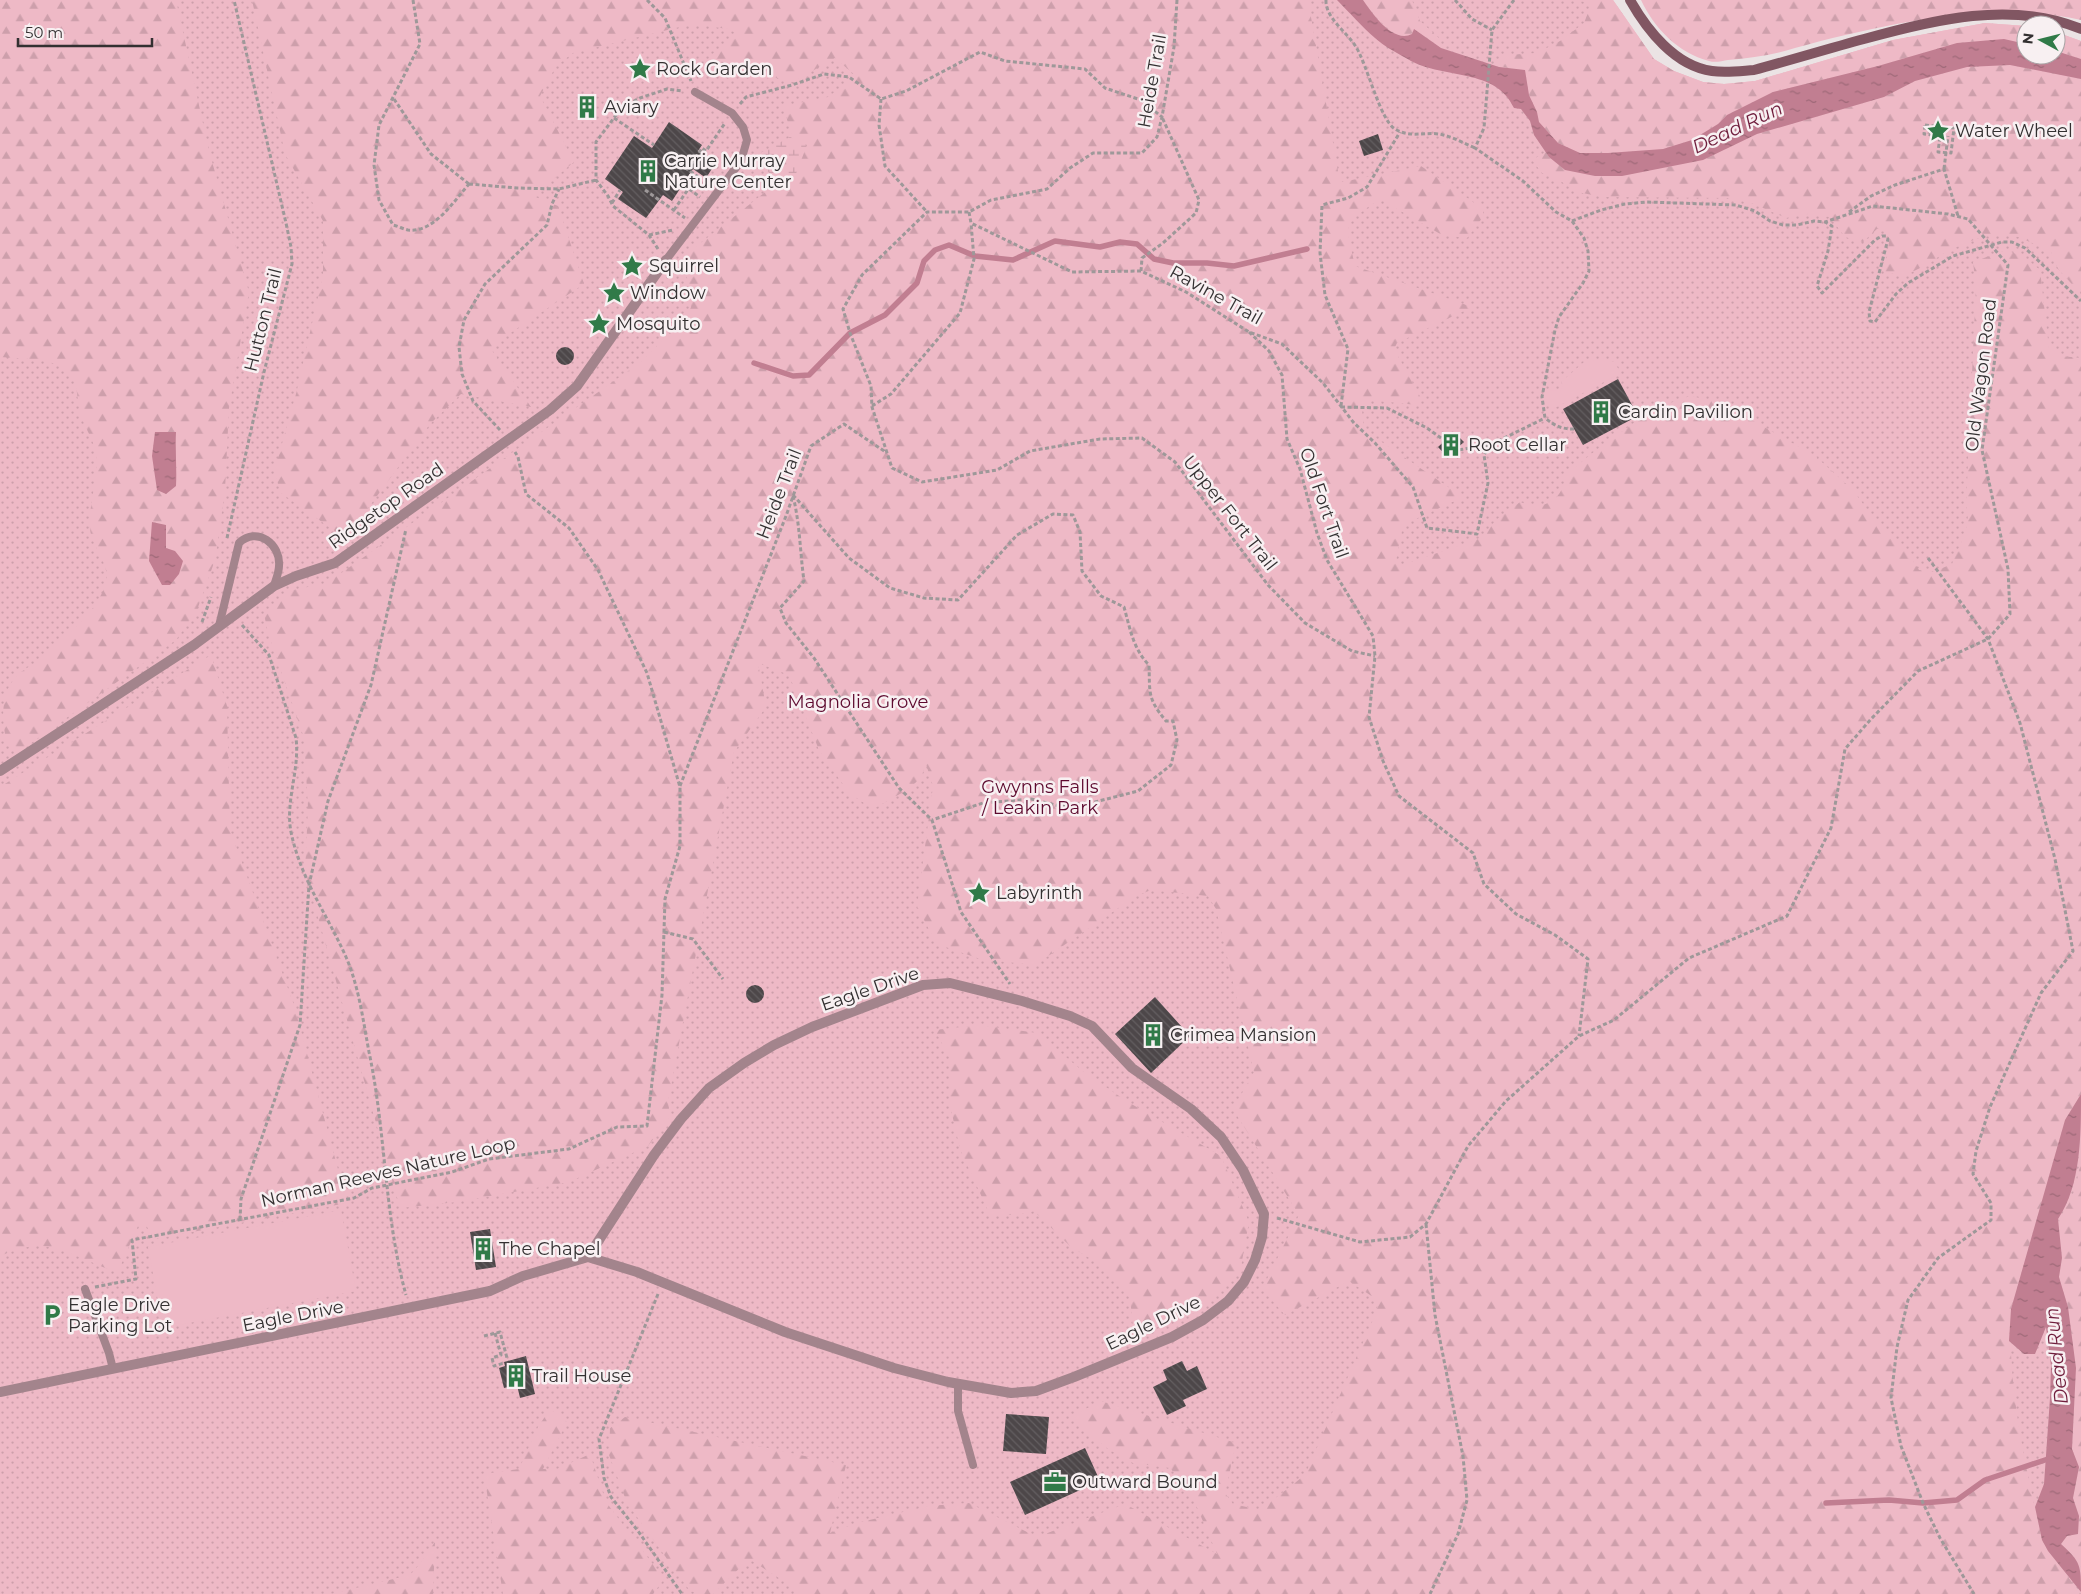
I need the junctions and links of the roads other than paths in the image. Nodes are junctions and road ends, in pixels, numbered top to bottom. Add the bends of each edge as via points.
1 (1630, 0) edge
2 (2081, 29) edge
3 (695, 92) road end
4 (666, 260) joint
5 (274, 586) junction
6 (218, 626) junction
7 (0, 771) edge
8 (588, 1257) junction
9 (85, 1289) road end
10 (113, 1369) junction
11 (958, 1384) junction
12 (0, 1392) edge
13 (973, 1465) dead end

1 - 2 street via 1638,14 1672,52 1691,65 1710,71 1754,70 1924,22 1958,16 1989,13 2036,16
3 - 4 lane via 732,113 743,127 747,140 741,161
4 - 5 street, Ridgetop Road via 577,386 550,410 335,563
5 - 6 street, Ridgetop Road
5 - 6 lane via 280,565 276,550 265,540 254,535 246,536 239,543
6 - 7 street, Ridgetop Road via 194,645
8 - 10 street, Eagle Drive via 523,1276 490,1291
8 - 11 street, Eagle Drive via 637,1272 829,1347
8 - 11 street, Eagle Drive via 681,1119 709,1088 774,1045 812,1027 923,985 950,983 1070,1016 1092,1026 1132,1068 1221,1136 1244,1170 1264,1214 1255,1260 1244,1282 1228,1301 1203,1320 1074,1378 1036,1391 1011,1393
9 - 10 lane
10 - 12 street, Eagle Drive
11 - 13 lane via 958,1411

